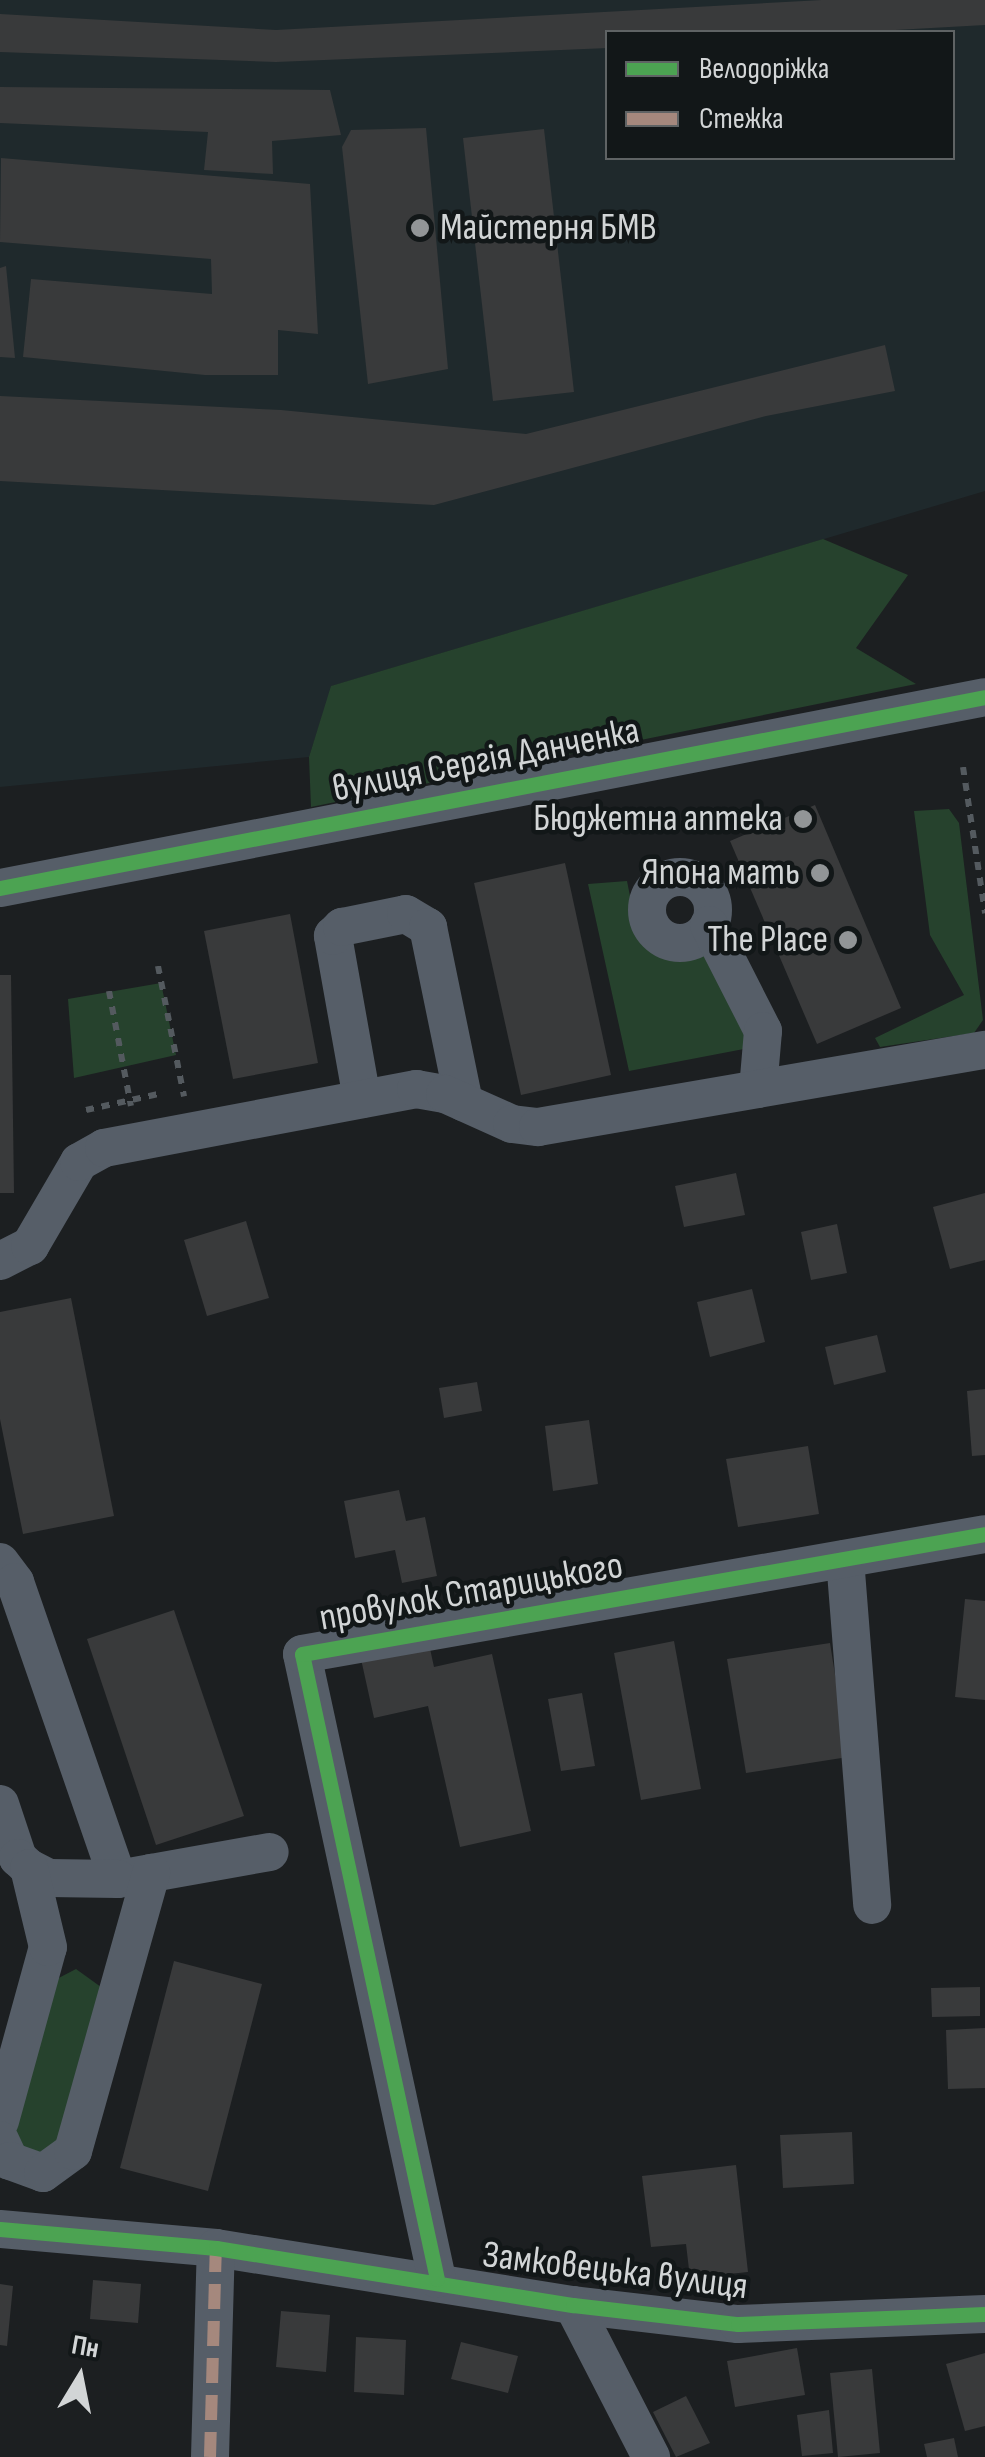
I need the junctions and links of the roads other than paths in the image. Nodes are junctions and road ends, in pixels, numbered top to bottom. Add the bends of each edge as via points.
1 (985, 697) edge
2 (0, 888) edge
3 (709, 925) dead end
4 (985, 1050) edge
5 (758, 1088) junction
6 (362, 1099) junction
7 (464, 1102) junction
8 (0, 1261) edge
9 (985, 1534) edge
10 (845, 1558) junction
11 (0, 1562) edge
12 (0, 1804) edge
13 (270, 1852) dead end
14 (29, 1868) junction
15 (134, 1876) junction
16 (872, 1905) dead end
17 (0, 2121) edge
18 (0, 2140) edge
19 (0, 2229) edge
20 (216, 2248) junction
21 (437, 2279) junction
22 (574, 2305) junction
23 (985, 2314) edge
24 (210, 2457) edge
25 (651, 2457) edge

1 - 2 street, вулиця Сергія Данченка
3 - 5 street via 763,1032
4 - 5 street
5 - 7 street via 538,1126 512,1124
6 - 7 street via 416,1089
6 - 7 street via 333,936 342,928 406,914 428,927
6 - 8 street via 138,1142 79,1162 45,1228 30,1246
9 - 10 street, провулок Старицького
10 - 16 street
10 - 21 street, провулок Старицького via 302,1654
11 - 15 street via 15,1582
12 - 14 street via 18,1858
13 - 15 street
14 - 15 street via 50,1878
14 - 17 street via 48,1947
15 - 18 street via 73,2151 43,2173 10,2161
19 - 20 street, Замковецька вулиця
20 - 21 street, Замковецька вулиця
20 - 24 street
21 - 22 street, Замковецька вулиця
22 - 23 street, Замковецька вулиця via 738,2324
22 - 25 street

